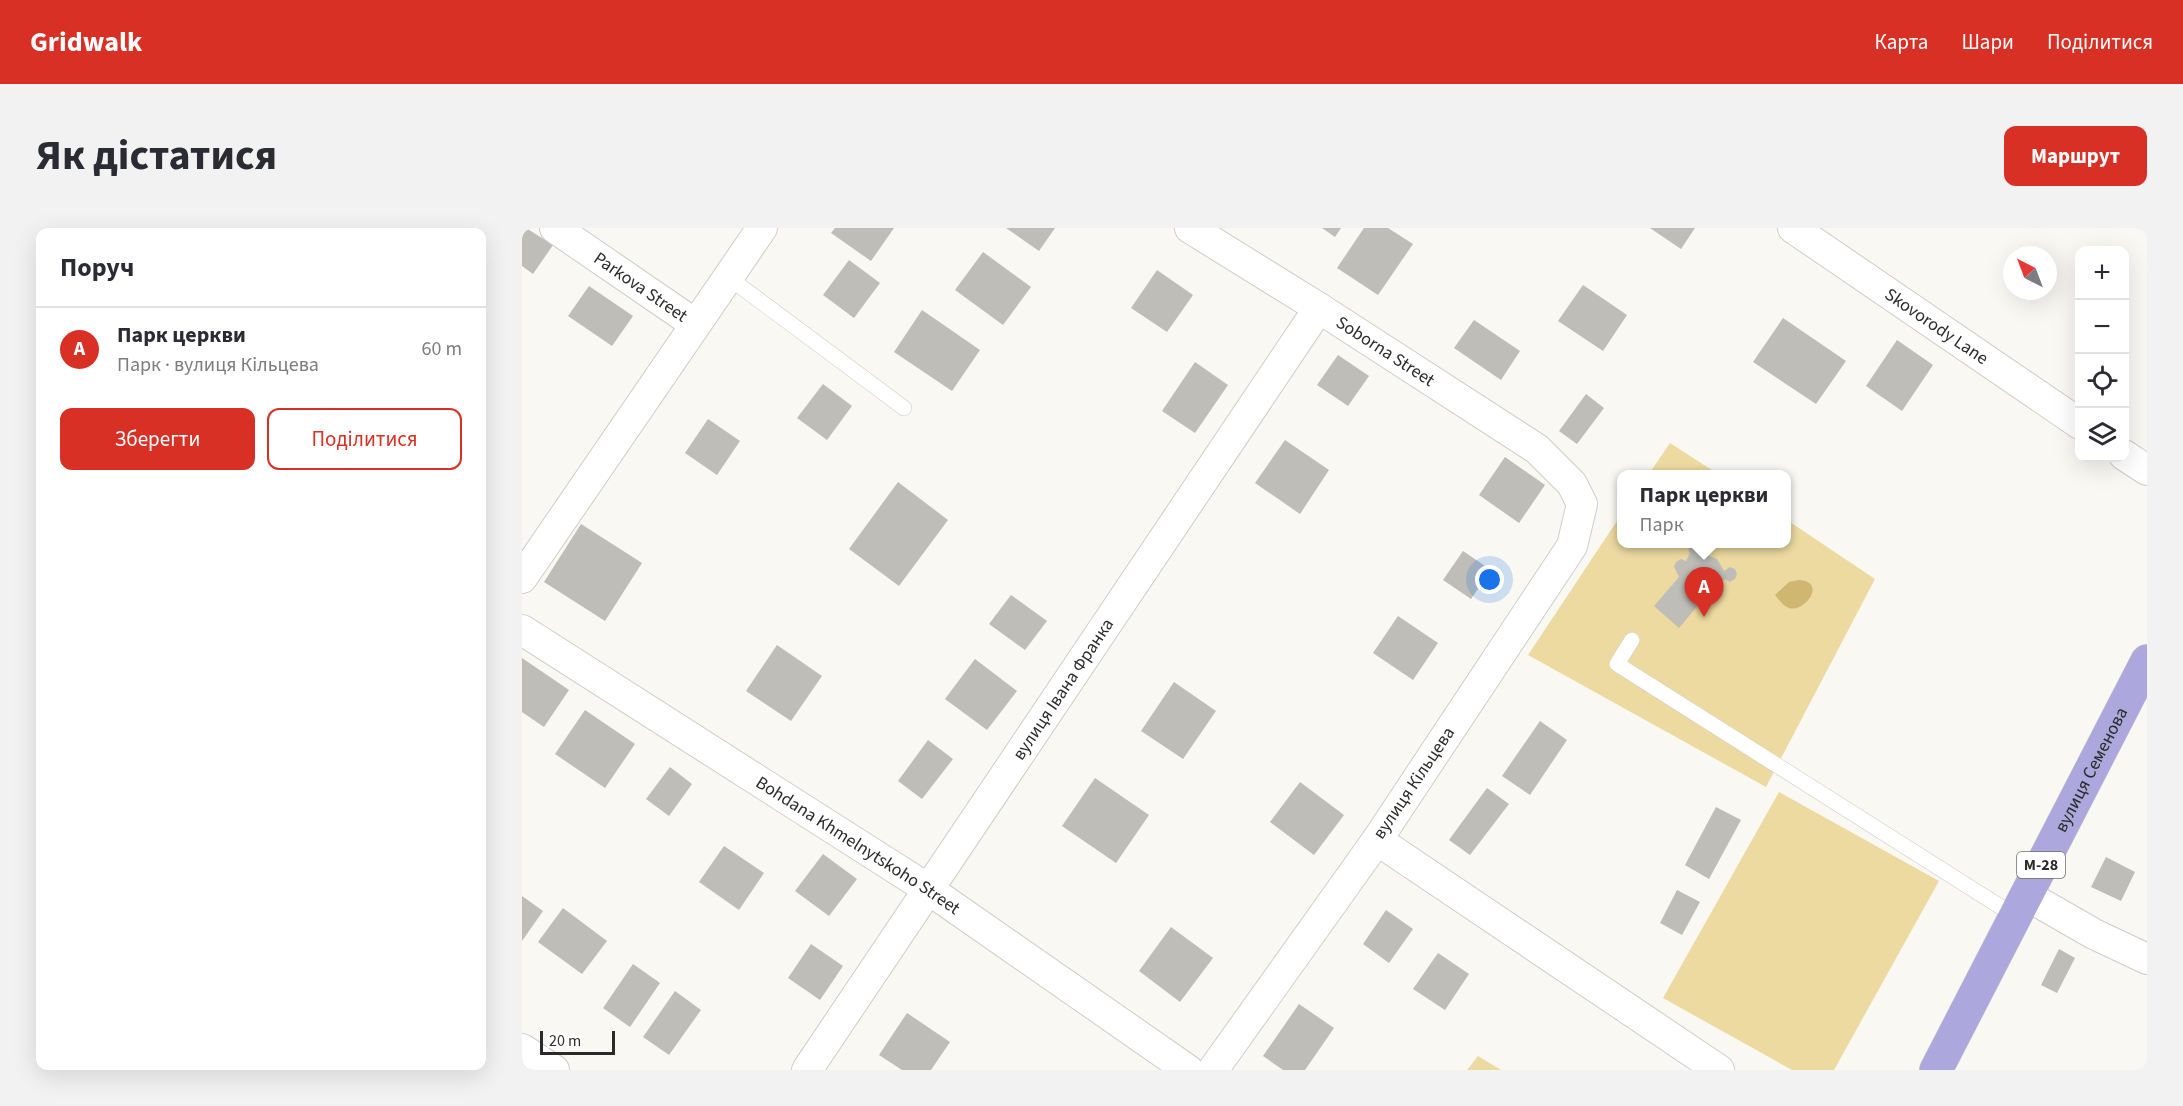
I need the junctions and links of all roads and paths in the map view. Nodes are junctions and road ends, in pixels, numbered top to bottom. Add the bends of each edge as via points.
1 (555, 228) edge
2 (762, 228) edge
3 (1190, 228) edge
4 (1793, 228) edge
5 (728, 277) junction
6 (1319, 308) junction
7 (695, 324) junction
8 (904, 408) dead end
9 (2075, 421) edge
10 (2129, 458) edge
11 (2147, 470) edge
12 (1572, 484) joint
13 (522, 578) edge
14 (522, 630) edge
15 (1632, 640) dead end
16 (2147, 661) edge
17 (1377, 840) junction
18 (928, 889) junction
19 (2020, 906) junction
20 (2147, 959) edge
21 (522, 1049) edge
22 (554, 1070) edge
23 (807, 1070) edge
24 (1188, 1070) edge
25 (1213, 1070) edge
26 (1719, 1070) edge
27 (1936, 1070) edge

1 - 7 street, Parkova Street
2 - 5 street
3 - 6 street, Soborna Street
4 - 9 street, Skovorody Lane
5 - 7 street
5 - 8 lane
6 - 12 street, Soborna Street via 1537,449
6 - 18 street, вулиця Івана Франка
7 - 13 street
10 - 11 street
12 - 17 street, вулиця Кільцева via 1581,504 1572,546
14 - 18 street, Bohdana Khmelnytskoho Street
15 - 19 lane via 1617,664
16 - 19 highway, вулиця Семенова / М-28
17 - 25 street, вулиця Кільцева
17 - 26 street
18 - 23 street, вулиця Івана Франка
18 - 24 street, Bohdana Khmelnytskoho Street
19 - 20 street
19 - 27 highway, вулиця Семенова / М-28
21 - 22 street

